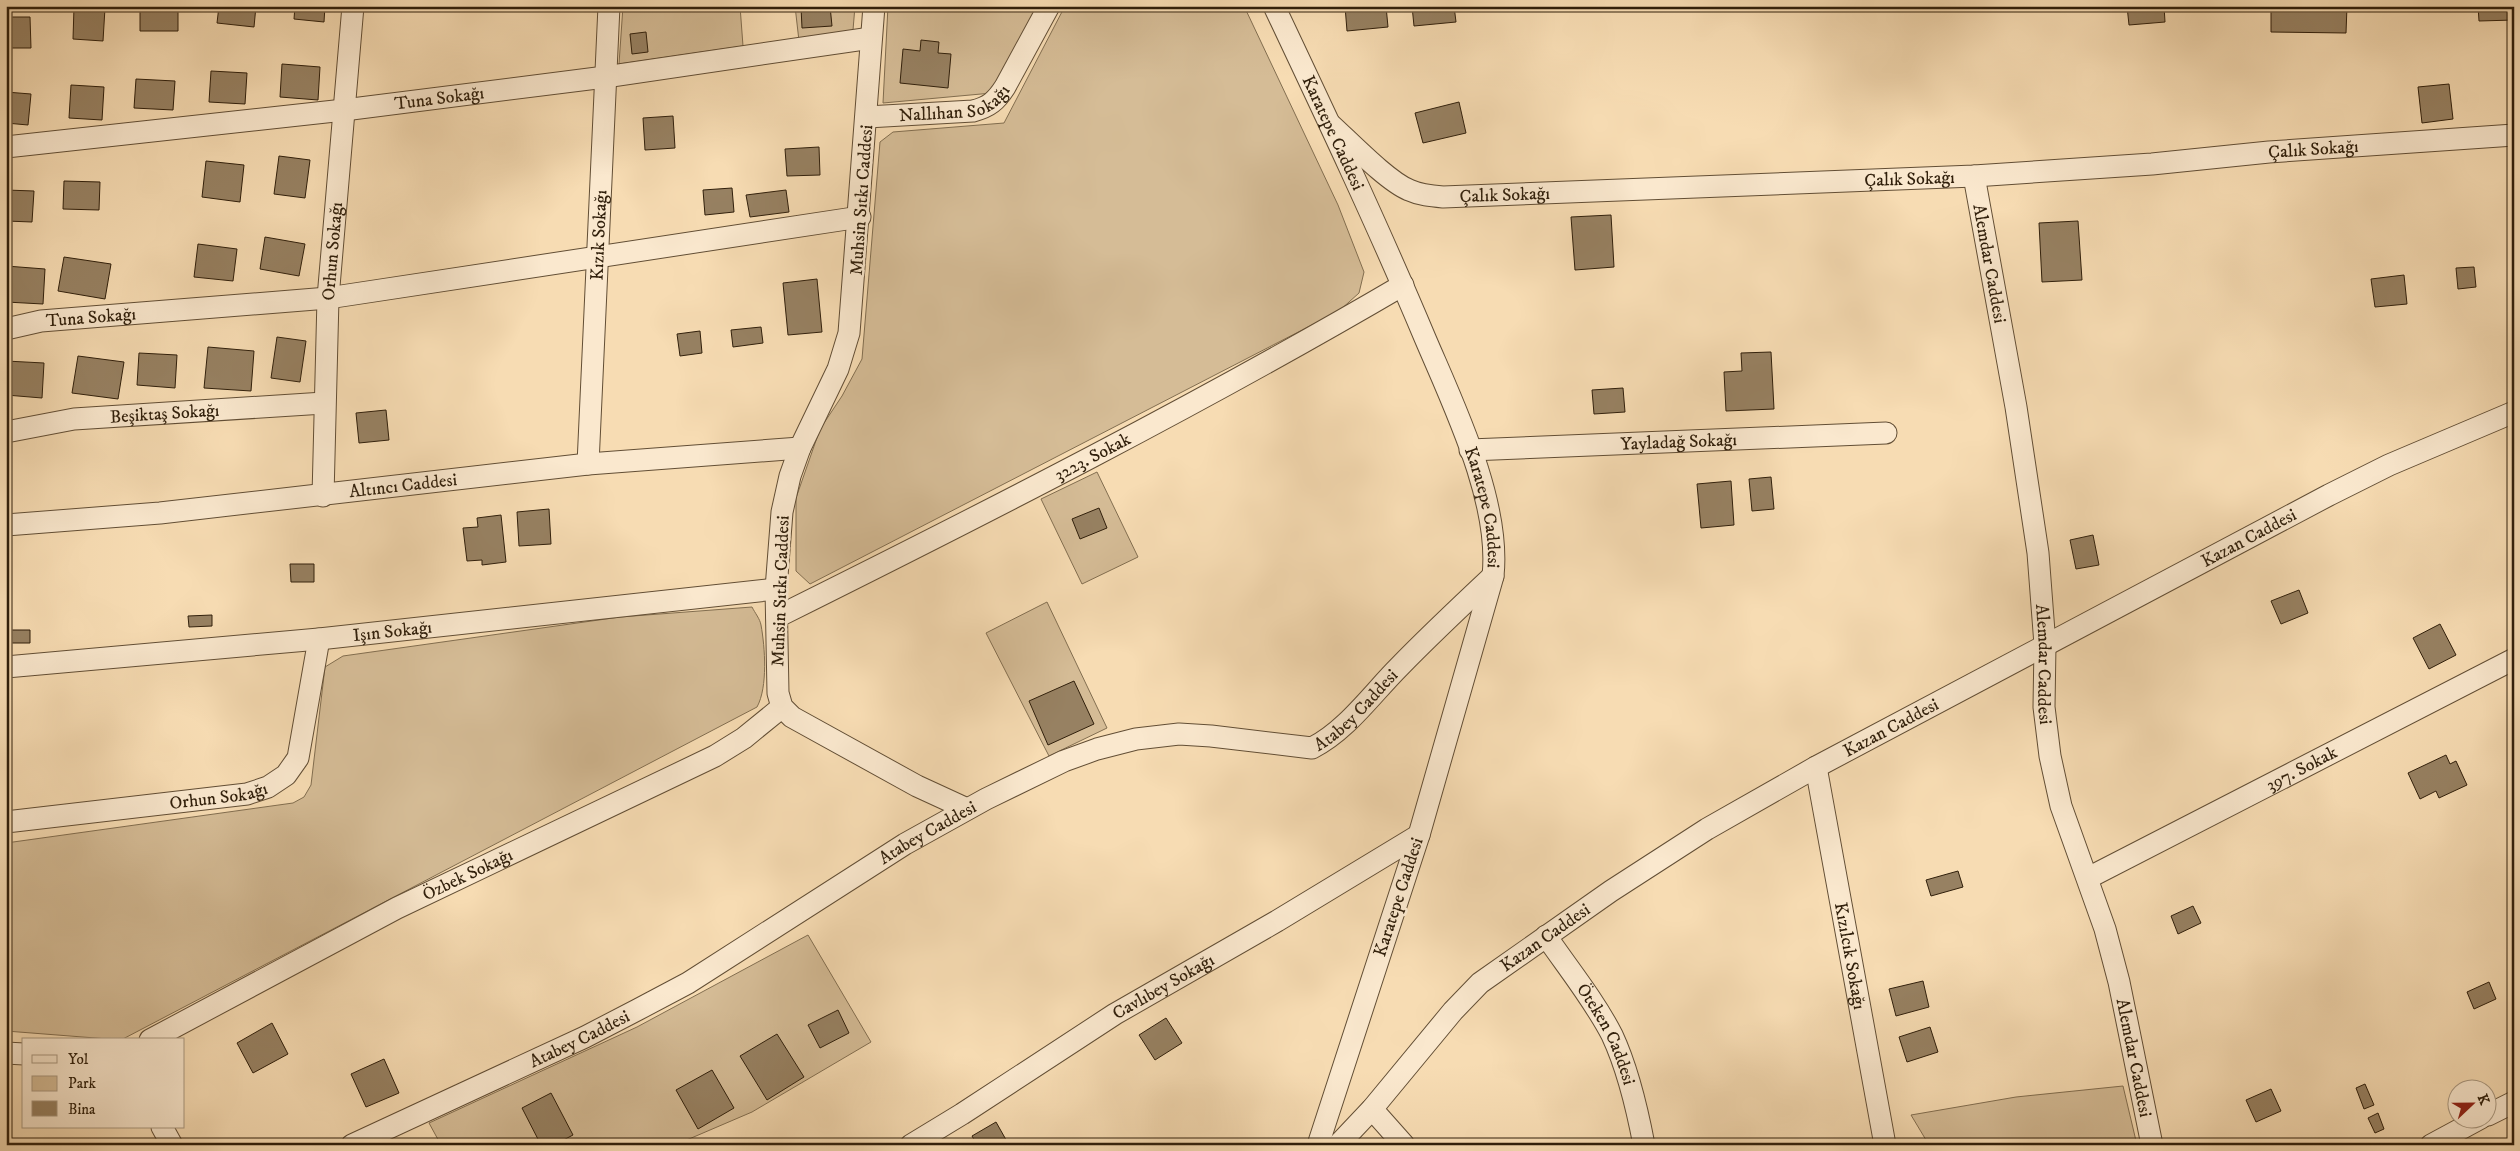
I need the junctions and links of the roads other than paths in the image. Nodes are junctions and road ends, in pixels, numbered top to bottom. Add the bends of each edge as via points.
1 (353, 6) edge
2 (608, 6) edge
3 (874, 6) edge
4 (1049, 6) edge
5 (1274, 6) edge
6 (872, 38) junction
7 (605, 78) junction
8 (344, 110) junction
9 (867, 117) junction
10 (1330, 124) junction
11 (2514, 135) edge
12 (6, 147) edge
13 (1974, 176) junction
14 (860, 217) junction
15 (597, 257) junction
16 (1403, 285) junction
17 (328, 298) junction
18 (6, 329) edge
19 (324, 403) junction
20 (2514, 412) edge
21 (6, 432) edge
22 (1886, 433) dead end
23 (800, 448) junction
24 (1470, 450) junction
25 (588, 464) junction
26 (323, 496) junction
27 (6, 525) edge
28 (1493, 576) junction
29 (776, 589) junction
30 (777, 617) junction
31 (320, 640) junction
32 (2044, 646) junction
33 (2514, 659) edge
34 (6, 667) edge
35 (782, 707) junction
36 (1816, 767) junction
37 (967, 809) junction
38 (6, 822) edge
39 (1419, 835) junction
40 (2088, 878) junction
41 (1546, 936) junction
42 (154, 1038) edge
43 (6, 1053) edge
44 (22, 1054) edge
45 (2514, 1102) edge
46 (1372, 1109) junction
47 (2498, 1110) edge
48 (163, 1128) edge
49 (2462, 1128) edge
50 (172, 1145) edge
51 (352, 1145) edge
52 (911, 1145) edge
53 (1318, 1145) edge
54 (1338, 1145) edge
55 (1404, 1145) edge
56 (1644, 1145) edge
57 (1885, 1145) edge
58 (2152, 1145) edge
59 (2431, 1145) edge

1 - 8 street, Orhun Sokağı
2 - 7 street, Kızık Sokağı
3 - 6 street, Muhsin Sıtkı Caddesi
4 - 9 street, Nallıhan Sokağı via 1005,87 987,108
5 - 10 street, Karatepe Caddesi
6 - 7 street, Tuna Sokağı
6 - 9 street, Muhsin Sıtkı Caddesi
7 - 8 street, Tuna Sokağı
7 - 15 street, Kızık Sokağı
8 - 12 street, Tuna Sokağı
8 - 17 street, Orhun Sokağı
9 - 14 street, Muhsin Sıtkı Caddesi
10 - 13 street, Çalık Sokağı via 1407,190 1443,197
10 - 16 street, Karatepe Caddesi
11 - 13 street, Çalık Sokağı
13 - 32 street, Alemdar Caddesi via 2038,553
14 - 15 street, Tuna Sokağı
14 - 23 street, Muhsin Sıtkı Caddesi via 849,334 838,369
15 - 17 street, Tuna Sokağı
15 - 25 street, Kızık Sokağı
16 - 24 street, Karatepe Caddesi
16 - 30 street, 3223. Sokak via 1211,393
17 - 18 street, Tuna Sokağı via 41,321
17 - 19 street, Orhun Sokağı
19 - 21 street, Beşiktaş Sokağı via 74,419
19 - 26 street, Orhun Sokağı
20 - 32 street, Kazan Caddesi via 2389,465
22 - 24 street, Yayladağ Sokağı
23 - 25 street, Altıncı Caddesi
23 - 29 street, Muhsin Sıtkı Caddesi via 782,512
24 - 28 street, Karatepe Caddesi via 1492,532
25 - 26 street, Altıncı Caddesi
26 - 27 street, Altıncı Caddesi
28 - 37 street, Atabey Caddesi via 1343,724 1312,748 1179,734 1136,739 1064,761
28 - 39 street, Karatepe Caddesi
29 - 30 street, Muhsin Sıtkı Caddesi
29 - 31 street, Işın Sokağı
30 - 35 street, Muhsin Sıtkı Caddesi via 776,675
31 - 34 street, Işın Sokağı
31 - 38 street, Orhun Sokağı via 298,758 286,775 268,787 247,794
32 - 36 street, Kazan Caddesi
32 - 40 street, Alemdar Caddesi via 2044,707 2050,756 2061,806
33 - 40 street, 397. Sokak
35 - 37 street via 792,717 917,786
35 - 42 street, Özbek Sokağı via 744,738 715,756 397,908
36 - 41 street, Kazan Caddesi via 1707,829
36 - 57 street, Kızılcık Sokağı
37 - 51 street, Atabey Caddesi via 812,901 688,982 585,1037
39 - 52 street, Cavlıbey Sokağı via 1115,1014
39 - 53 street, Karatepe Caddesi
40 - 58 street, Alemdar Caddesi via 2119,982
41 - 46 street, Kazan Caddesi via 1480,984 1453,1011
41 - 56 street, Öteken Caddesi via 1612,1035 1637,1108
43 - 44 street
45 - 47 street
46 - 54 street, Kazan Caddesi
46 - 55 street
48 - 50 street
49 - 59 street

